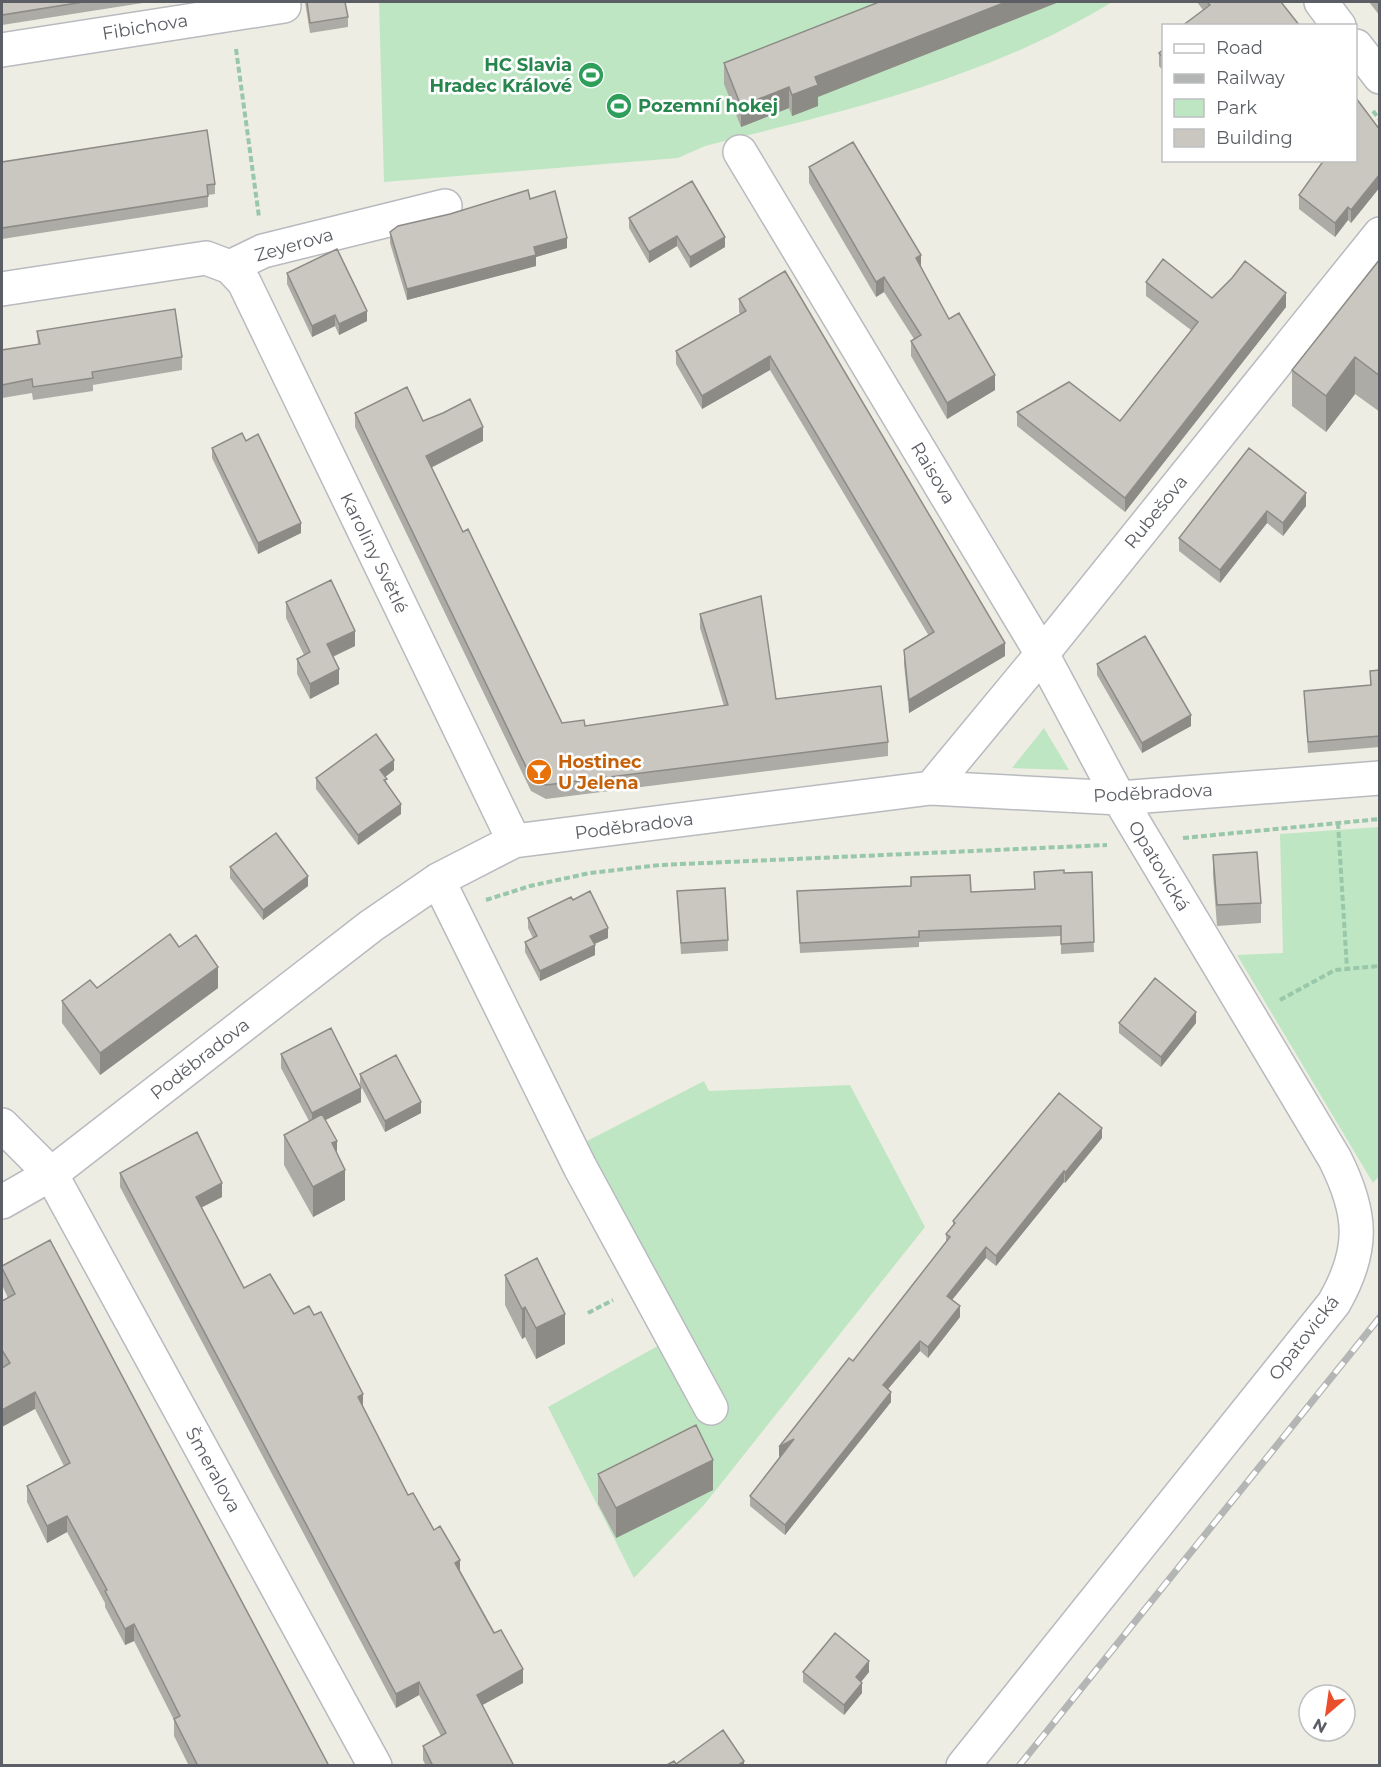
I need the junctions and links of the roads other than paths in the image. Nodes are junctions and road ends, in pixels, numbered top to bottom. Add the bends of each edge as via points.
1 (283, 2) edge
2 (1321, 2) edge
3 (1338, 24) edge
4 (1357, 47) edge
5 (2, 50) edge
6 (1380, 77) edge
7 (740, 152) dead end
8 (445, 206) dead end
9 (1380, 234) edge
10 (230, 267) junction
11 (2, 289) edge
12 (1042, 654) junction
13 (1380, 778) edge
14 (931, 788) junction
15 (1119, 798) junction
16 (514, 841) junction
17 (438, 880) junction
18 (2, 1125) edge
19 (51, 1174) junction
20 (2, 1202) edge
21 (711, 1408) dead end
22 (375, 1766) edge
23 (963, 1766) edge

1 - 5 street, Fibichova via 284,6
2 - 3 street
4 - 6 street
7 - 12 street, Raisova
8 - 10 street, Zeyerova via 263,251
9 - 12 street, Rubešova
10 - 11 street via 206,258
10 - 16 street, Karoliny Světlé via 244,282
12 - 14 street, Rubešova
12 - 15 street, Raisova
13 - 15 street, Poděbradova
14 - 15 street, Poděbradova
14 - 16 street, Poděbradova
15 - 23 street, Opatovická via 1347,1183 1357,1222 1354,1253 1334,1303
16 - 17 street, Poděbradova
17 - 19 street, Poděbradova via 371,926
17 - 21 street via 580,1167
18 - 19 street, Šmeralova
19 - 20 street, Poděbradova
19 - 22 street, Šmeralova

